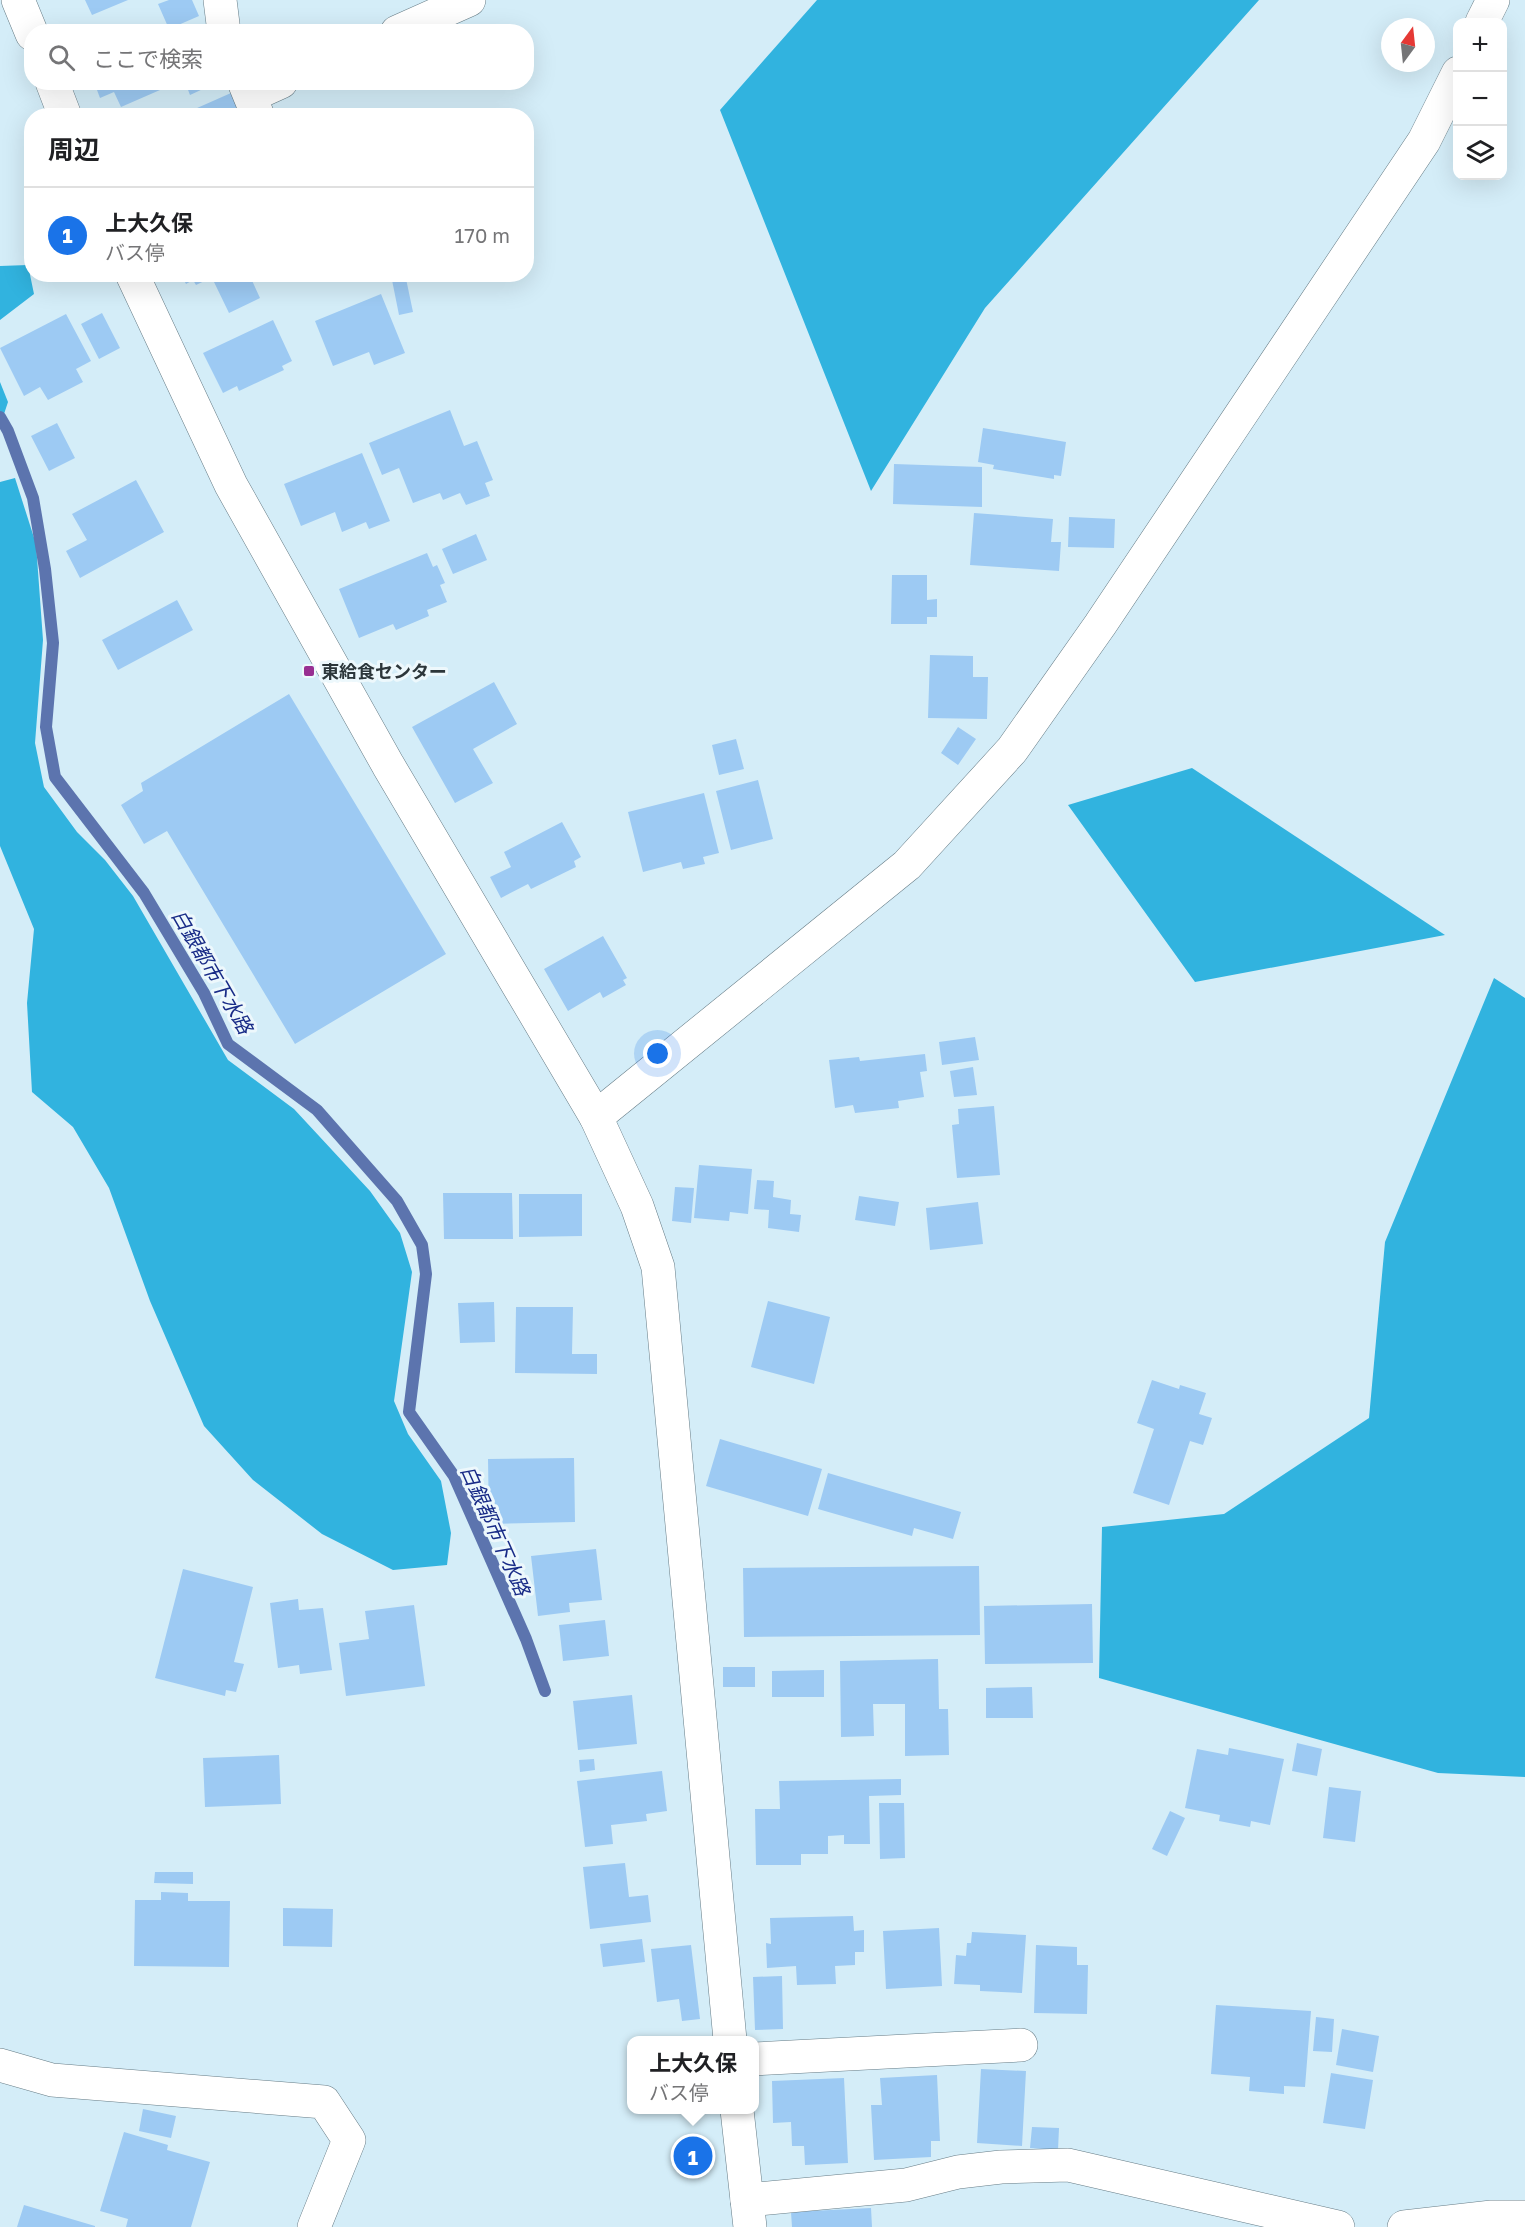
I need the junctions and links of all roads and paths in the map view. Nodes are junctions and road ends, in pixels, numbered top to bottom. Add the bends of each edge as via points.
1 (18, 0) edge
2 (220, 0) edge
3 (469, 0) edge
4 (1493, 0) edge
5 (1484, 18) edge
6 (28, 24) edge
7 (223, 24) edge
8 (415, 24) edge
9 (1453, 83) edge
10 (55, 90) edge
11 (266, 90) edge
12 (251, 98) edge
13 (62, 108) edge
14 (136, 282) edge
15 (596, 1117) junction
16 (730, 2036) edge
17 (1021, 2045) dead end
18 (759, 2059) edge
19 (0, 2065) edge
20 (738, 2114) edge
21 (748, 2214) edge
22 (1525, 2217) edge
23 (314, 2227) edge
24 (1338, 2227) edge
25 (1404, 2227) edge

1 - 6 street
2 - 7 street
3 - 8 street
4 - 5 street
9 - 15 street via 1424,141 1012,750 907,865
10 - 13 street
11 - 12 street
14 - 15 street via 231,484 388,765
15 - 16 street via 638,1206 658,1267
17 - 18 street
19 - 23 street via 52,2080 324,2102 349,2140
20 - 21 street
21 - 24 street via 958,2172 1068,2165
22 - 25 street

